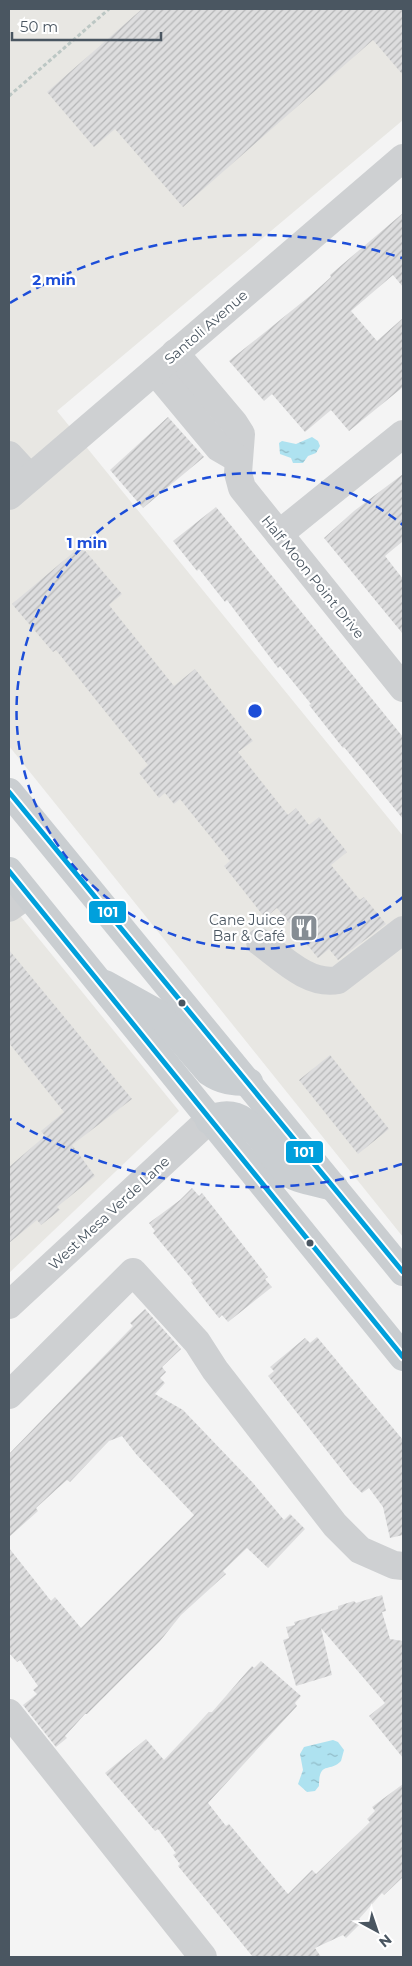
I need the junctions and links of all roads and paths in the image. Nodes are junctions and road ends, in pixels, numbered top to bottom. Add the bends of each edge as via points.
1 (109, 9) edge
2 (9, 96) edge
3 (403, 158) edge
4 (175, 353) junction
5 (155, 371) junction
6 (403, 434) edge
7 (9, 455) edge
8 (238, 459) junction
9 (30, 478) junction
10 (9, 496) edge
11 (279, 534) junction
12 (403, 688) edge
13 (9, 792) edge
14 (9, 871) edge
15 (18, 902) edge
16 (403, 930) edge
17 (260, 942) dead end
18 (92, 977) junction
19 (249, 1082) junction
20 (209, 1120) junction
21 (334, 1187) junction
22 (403, 1272) edge
23 (9, 1305) edge
24 (403, 1357) edge
25 (9, 1395) edge
26 (403, 1566) edge
27 (9, 1713) edge
28 (203, 1957) edge

1 - 2 path
3 - 4 street, Santoli Avenue
4 - 5 street, Santoli Avenue
4 - 8 street, Half Moon Point Drive via 234,422 241,434
5 - 8 street via 219,448
5 - 9 street, Santoli Avenue
6 - 11 street
7 - 9 street
8 - 11 street, Half Moon Point Drive via 242,488
9 - 10 street, Santoli Avenue
11 - 12 street, Half Moon Point Drive
13 - 19 main road
14 - 15 main road
15 - 18 main road
16 - 17 street via 338,980 327,982 310,978
18 - 19 main road via 159,1014 213,1075 232,1082
18 - 20 main road
19 - 21 main road
20 - 21 main road via 219,1115 243,1120 254,1129 290,1175
20 - 23 street, West Mesa Verde Lane
20 - 24 main road
21 - 22 main road
25 - 26 street via 133,1272 197,1342 335,1525 360,1550
27 - 28 street

